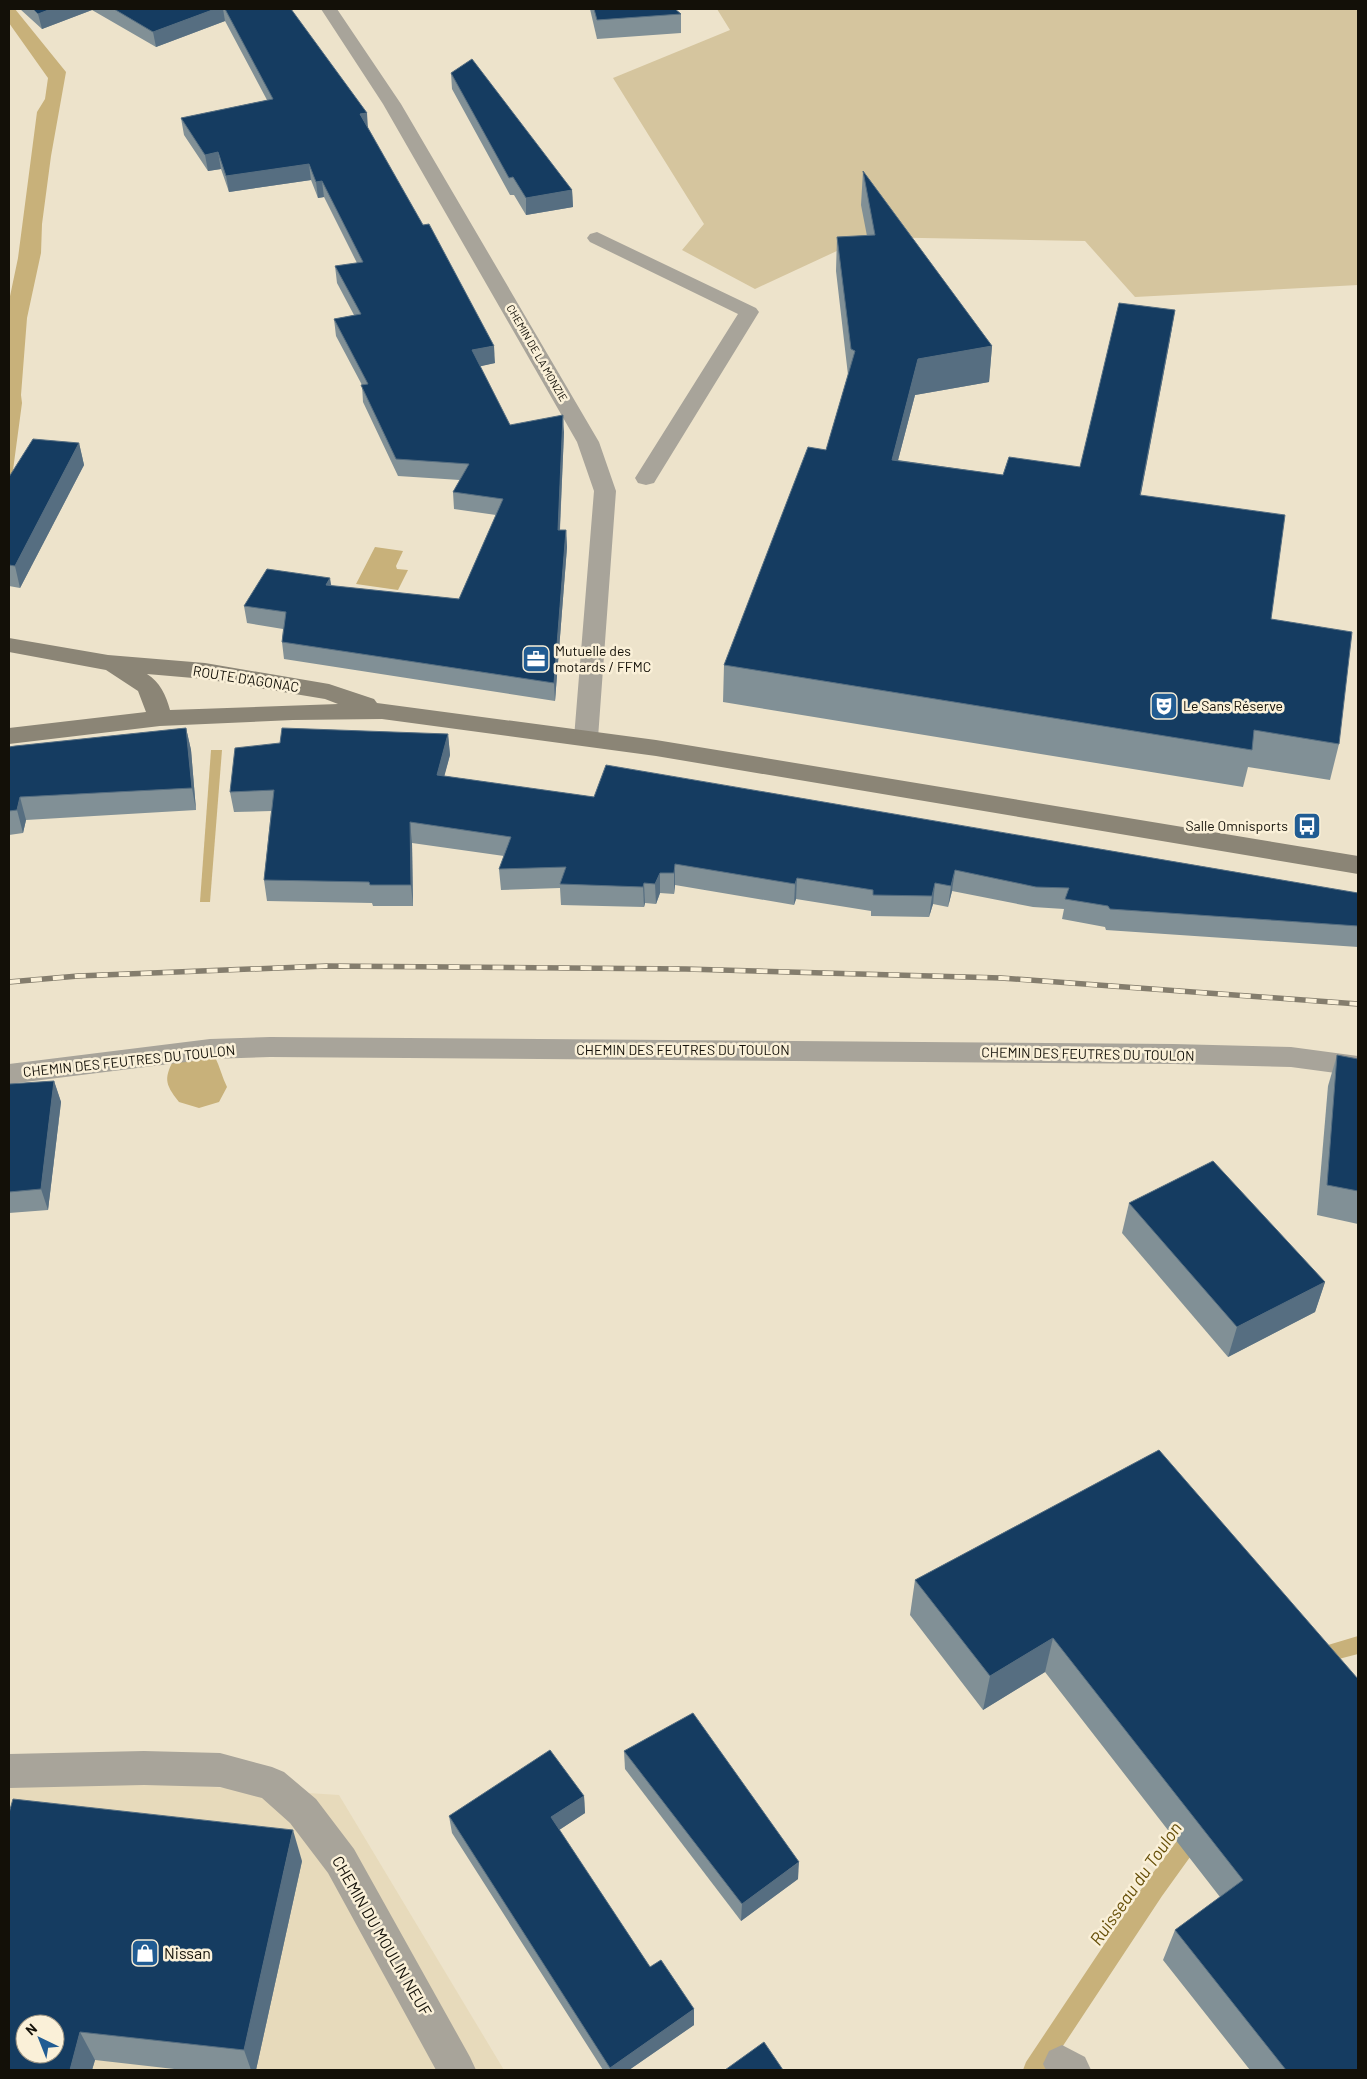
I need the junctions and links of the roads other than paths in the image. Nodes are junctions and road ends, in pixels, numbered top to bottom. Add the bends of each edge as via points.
1 (329, 9) edge
2 (597, 238) dead end
3 (646, 478) dead end
4 (9, 645) edge
5 (108, 663) junction
6 (382, 711) junction
7 (160, 718) junction
8 (9, 736) edge
9 (586, 738) junction
10 (1358, 865) edge
11 (1358, 1066) edge
12 (9, 1074) edge
13 (9, 1771) edge
14 (457, 2070) edge

1 - 9 street, CHEMIN DE LA MONZIE via 392,104 511,307 588,442 606,492
2 - 3 street via 749,312
4 - 5 main road, ROUTE D'AGONAC
5 - 6 main road, ROUTE D'AGONAC via 205,671 330,692
5 - 7 main road, ROUTE D'AGONAC via 143,681 155,696
6 - 7 main road
6 - 9 main road
7 - 8 main road
9 - 10 main road
11 - 12 street, CHEMIN DES FEUTRES DU TOULON via 1291,1057 1173,1054 270,1048 200,1050
13 - 14 street, CHEMIN DU MOULIN NEUF via 220,1770 272,1784 303,1811 342,1861

